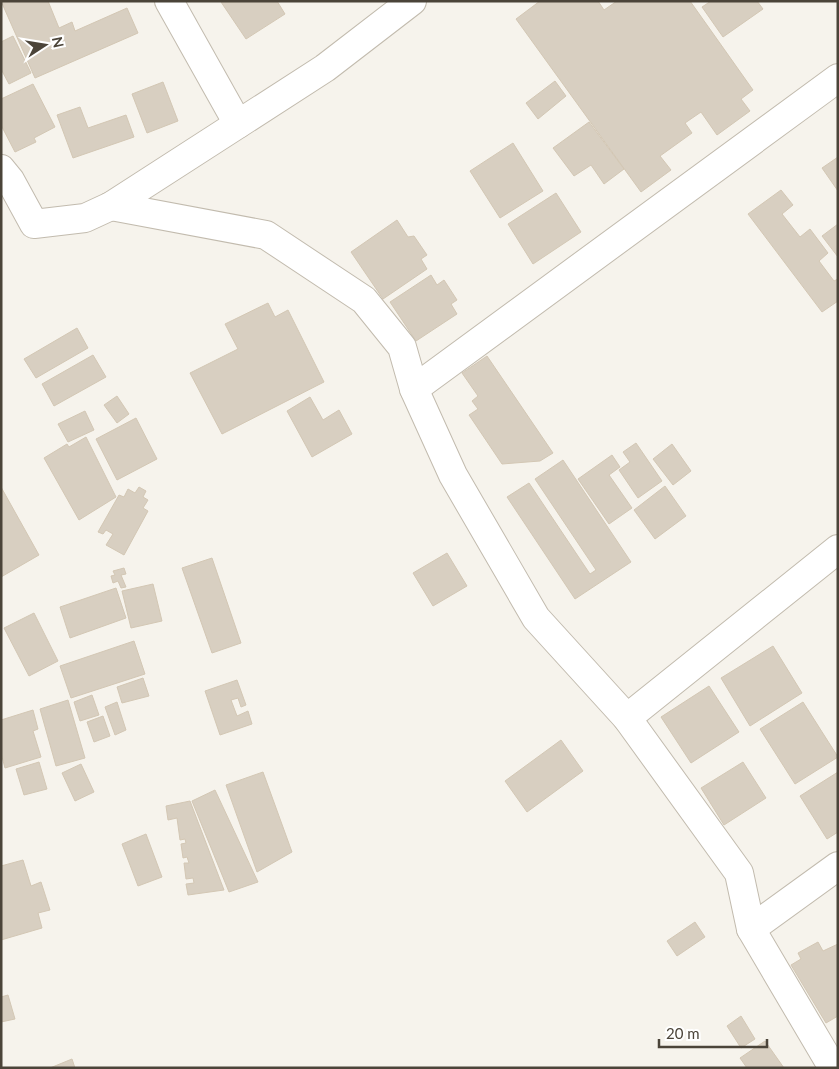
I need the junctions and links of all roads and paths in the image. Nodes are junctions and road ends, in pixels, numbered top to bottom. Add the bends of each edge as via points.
1 (169, 1) edge
2 (412, 1) edge
3 (838, 78) edge
4 (238, 124) junction
5 (1, 169) edge
6 (111, 206) junction
7 (414, 389) junction
8 (838, 549) edge
9 (626, 718) junction
10 (838, 866) edge
11 (751, 929) junction
12 (834, 1068) edge

1 - 4 street
2 - 4 street via 325,68
3 - 7 street
4 - 6 street
5 - 6 street via 34,224 85,218
6 - 7 street via 266,235 364,300 402,347
7 - 9 street via 453,476 536,618
8 - 9 street
9 - 11 street via 739,873
10 - 11 street
11 - 12 street

